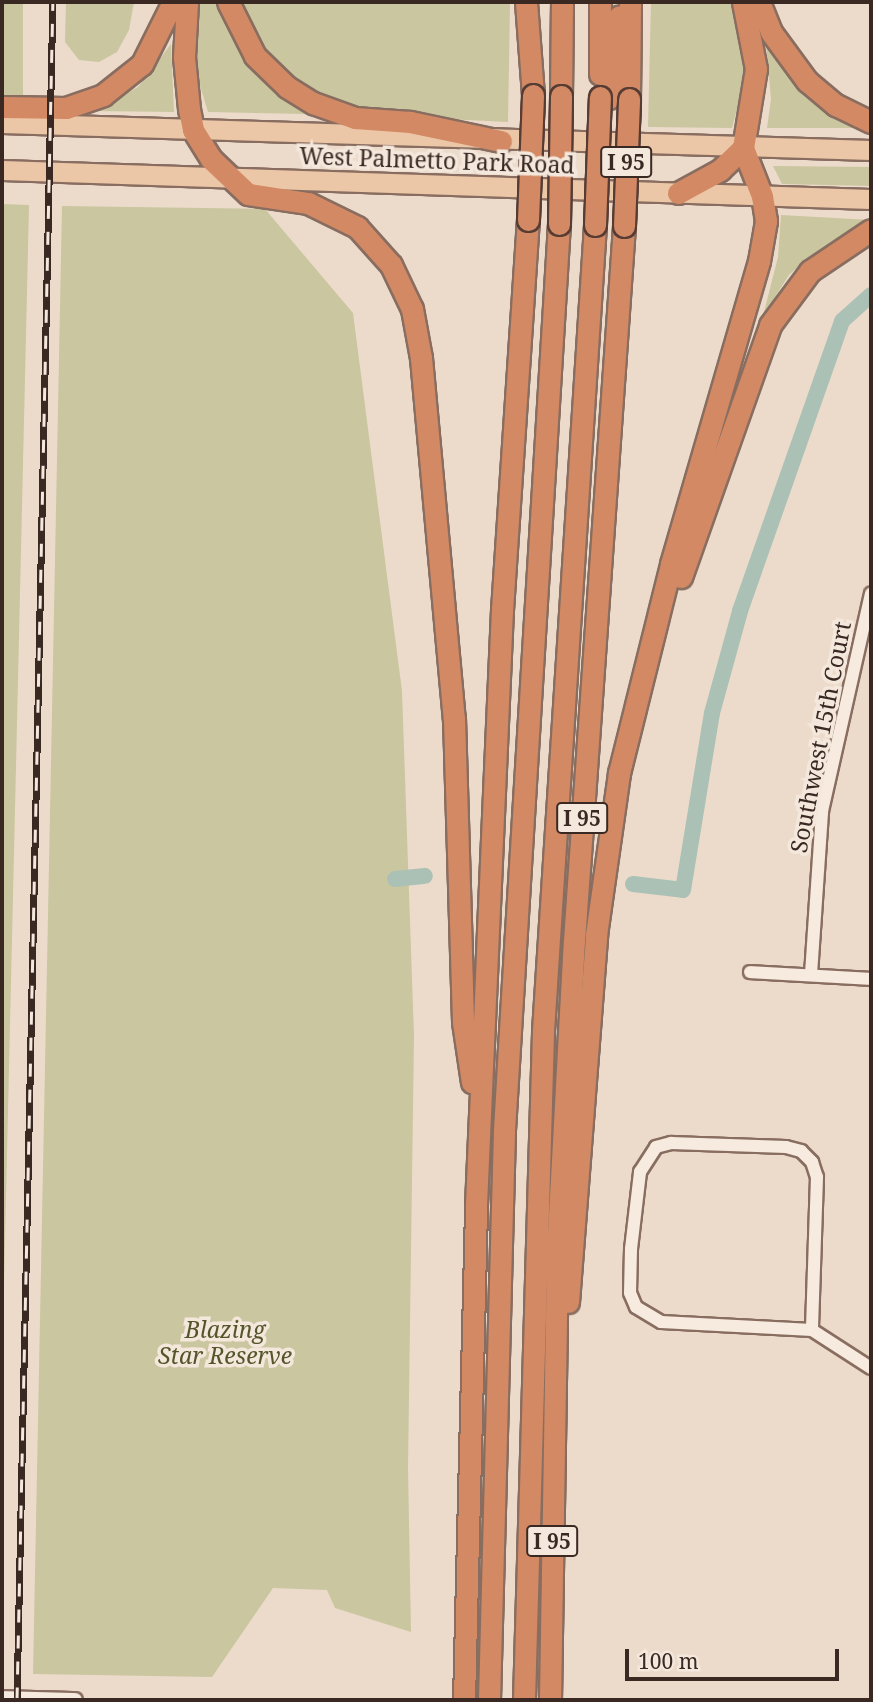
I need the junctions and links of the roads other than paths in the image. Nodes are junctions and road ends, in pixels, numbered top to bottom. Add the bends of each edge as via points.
1 (173, 2) edge
2 (187, 2) edge
3 (229, 2) edge
4 (526, 2) edge
5 (538, 2) edge
6 (553, 2) edge
7 (562, 2) edge
8 (600, 2) edge
9 (621, 2) edge
10 (630, 2) edge
11 (743, 2) edge
12 (759, 2) edge
13 (562, 60) junction
14 (533, 95) junction
15 (613, 98) junction
16 (2, 107) edge
17 (871, 122) edge
18 (2, 123) edge
19 (193, 130) junction
20 (501, 141) junction
21 (743, 148) junction
22 (871, 150) edge
23 (2, 170) edge
24 (227, 177) junction
25 (678, 193) junction
26 (762, 196) junction
27 (871, 199) edge
28 (871, 230) edge
29 (871, 593) edge
30 (654, 629) junction
31 (750, 972) dead end
32 (811, 974) junction
33 (871, 979) edge
34 (479, 1129) junction
35 (812, 1330) junction
36 (871, 1368) edge
37 (556, 1412) junction
38 (2, 1698) edge
39 (75, 1700) edge
40 (464, 1700) edge
41 (489, 1700) edge
42 (524, 1700) edge
43 (550, 1700) edge

1 - 16 highway via 142,64 103,95 66,108
2 - 19 highway via 185,76
3 - 20 highway via 255,56 287,88 313,103 355,118 410,122
4 - 14 highway
5 - 14 highway
6 - 13 highway
7 - 13 highway
8 - 15 highway
9 - 15 highway
10 - 15 highway, I 95
11 - 21 highway via 756,69
12 - 17 highway via 771,32 807,81 836,105
13 - 41 highway, bridge via 559,223 504,1130
14 - 34 highway, bridge via 502,610
15 - 37 highway, I 95, bridge via 624,226 569,1020 556,1267
15 - 42 highway, bridge via 595,225 543,1031
18 - 19 main road, West Palmetto Park Road
19 - 20 main road, West Palmetto Park Road
19 - 24 highway
20 - 21 main road, West Palmetto Park Road
21 - 22 main road, West Palmetto Park Road
21 - 25 highway via 720,170
21 - 26 highway
23 - 24 main road, West Palmetto Park Road
24 - 25 main road, West Palmetto Park Road
24 - 34 highway via 248,194 308,203 351,223 391,265 412,309 421,358 447,626 459,808 463,1022
25 - 26 main road, West Palmetto Park Road
26 - 27 main road, West Palmetto Park Road
26 - 30 highway via 766,221 759,261
28 - 30 highway via 810,271 770,325 681,577
29 - 32 street, Southwest 15th Court via 822,811
30 - 37 highway via 618,773 606,846
31 - 32 street
32 - 33 street
34 - 40 highway
35 - 35 street via 817,1177 812,1162 801,1151 786,1147 671,1143 656,1147 640,1172 631,1249 630,1293 636,1307 661,1322
35 - 36 street
37 - 43 highway, I 95
38 - 39 street

